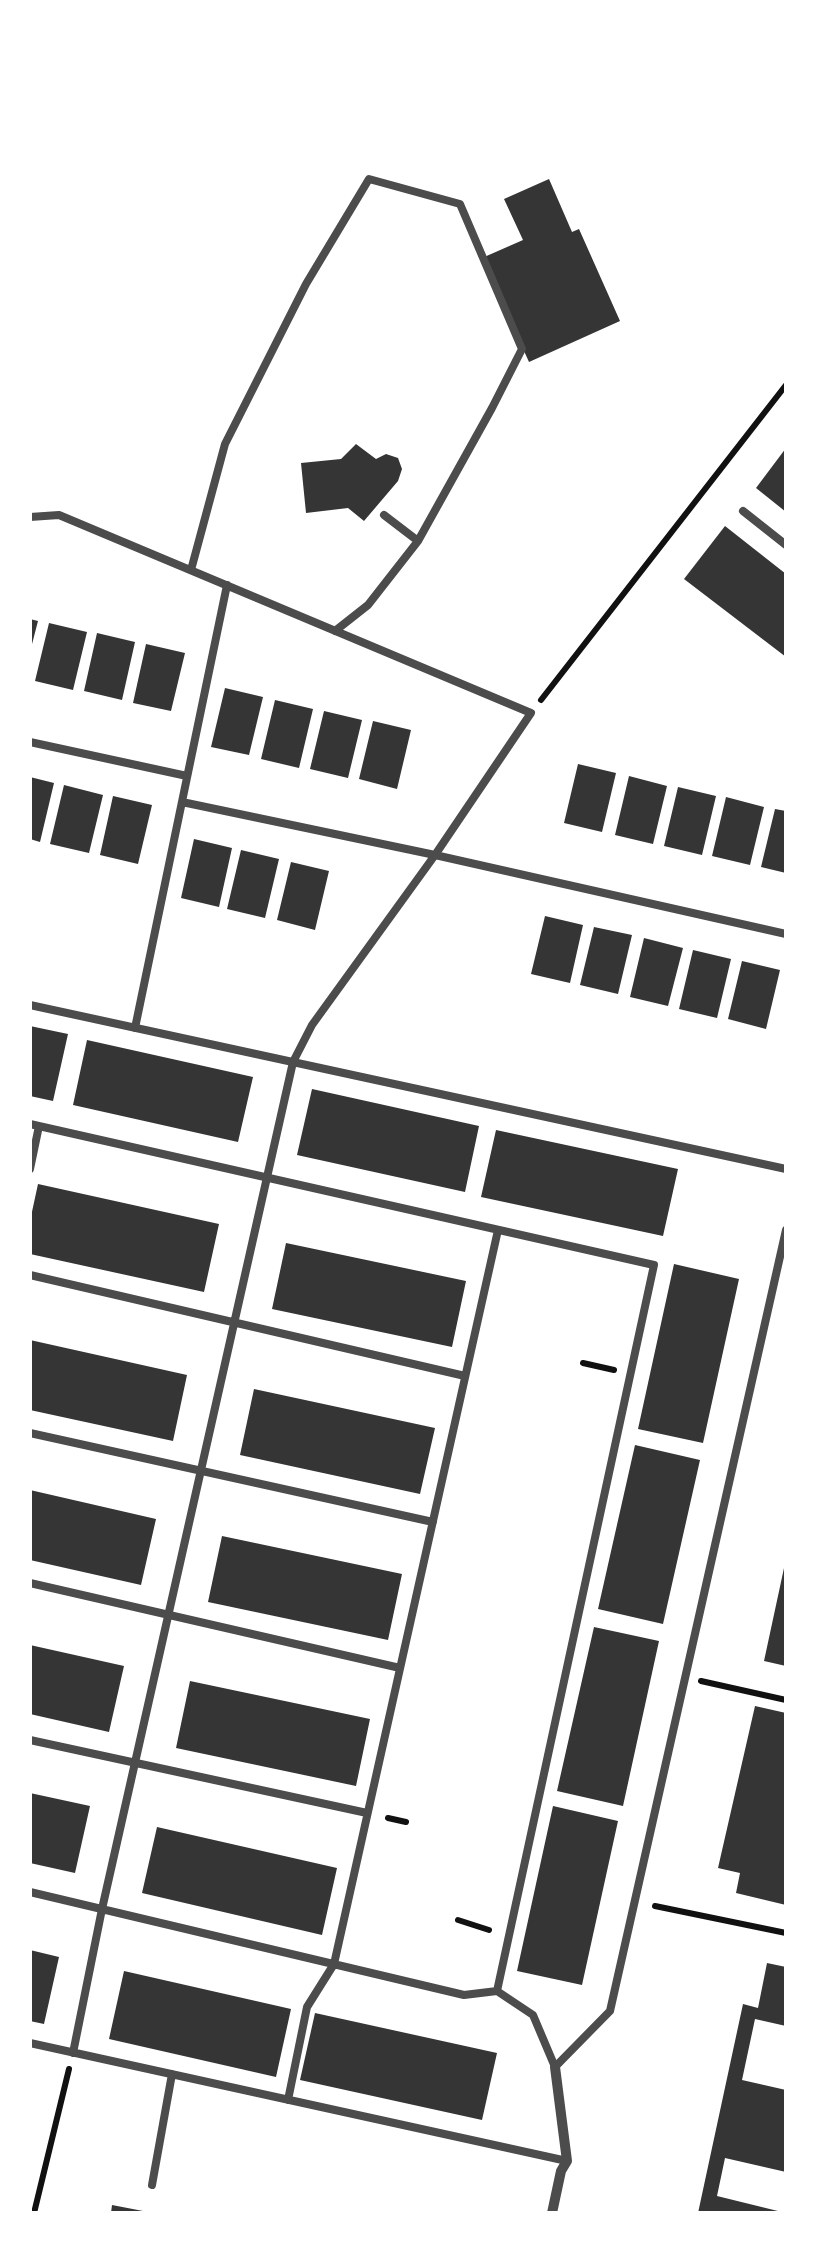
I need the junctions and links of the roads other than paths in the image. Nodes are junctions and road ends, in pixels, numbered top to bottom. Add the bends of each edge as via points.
1 (743, 510) dead end
2 (384, 515) dead end
3 (30, 516) edge
4 (418, 541) junction
5 (786, 545) edge
6 (191, 570) junction
7 (227, 585) junction
8 (335, 631) junction
9 (30, 742) edge
10 (187, 776) junction
11 (182, 802) junction
12 (435, 855) junction
13 (786, 934) edge
14 (30, 1006) edge
15 (135, 1028) junction
16 (293, 1062) junction
17 (34, 1126) edge
18 (30, 1169) edge
19 (786, 1169) edge
20 (266, 1178) junction
21 (498, 1230) junction
22 (786, 1230) edge
23 (30, 1275) edge
24 (234, 1322) junction
25 (465, 1376) junction
26 (30, 1433) edge
27 (200, 1471) junction
28 (433, 1522) junction
29 (30, 1584) edge
30 (168, 1615) junction
31 (400, 1668) junction
32 (30, 1740) edge
33 (134, 1762) junction
34 (367, 1814) junction
35 (30, 1892) edge
36 (102, 1909) junction
37 (334, 1964) junction
38 (498, 1991) junction
39 (30, 2043) edge
40 (74, 2053) junction
41 (555, 2067) junction
42 (172, 2074) junction
43 (288, 2100) junction
44 (568, 2161) junction
45 (152, 2185) dead end
46 (552, 2213) edge

1 - 5 lane
2 - 4 lane
3 - 6 lane via 59,516
4 - 6 lane via 522,349 460,204 369,179 306,284 225,444
4 - 8 lane via 368,605
6 - 7 lane
7 - 8 lane
7 - 10 lane
8 - 12 lane via 531,714
9 - 10 lane
10 - 11 lane
11 - 12 lane
11 - 15 lane
12 - 13 lane
12 - 16 lane
14 - 15 lane
15 - 16 lane
16 - 19 lane
16 - 20 lane
17 - 18 lane
17 - 20 lane
20 - 21 lane
20 - 24 lane
21 - 25 lane
21 - 38 lane via 654,1265
22 - 41 lane via 610,2011
23 - 24 lane
24 - 25 lane
24 - 27 lane
25 - 28 lane
26 - 27 lane
27 - 28 lane
27 - 30 lane
28 - 31 lane
29 - 30 lane
30 - 31 lane
30 - 33 lane
31 - 34 lane
32 - 33 lane
33 - 34 lane
33 - 36 lane
34 - 37 lane
35 - 36 lane
36 - 37 lane
36 - 40 lane
37 - 38 lane via 464,1995
37 - 43 lane via 307,2007
38 - 41 lane via 533,2015
39 - 40 lane
40 - 42 lane
41 - 44 street
42 - 43 lane
42 - 45 lane
43 - 44 lane
44 - 46 street

